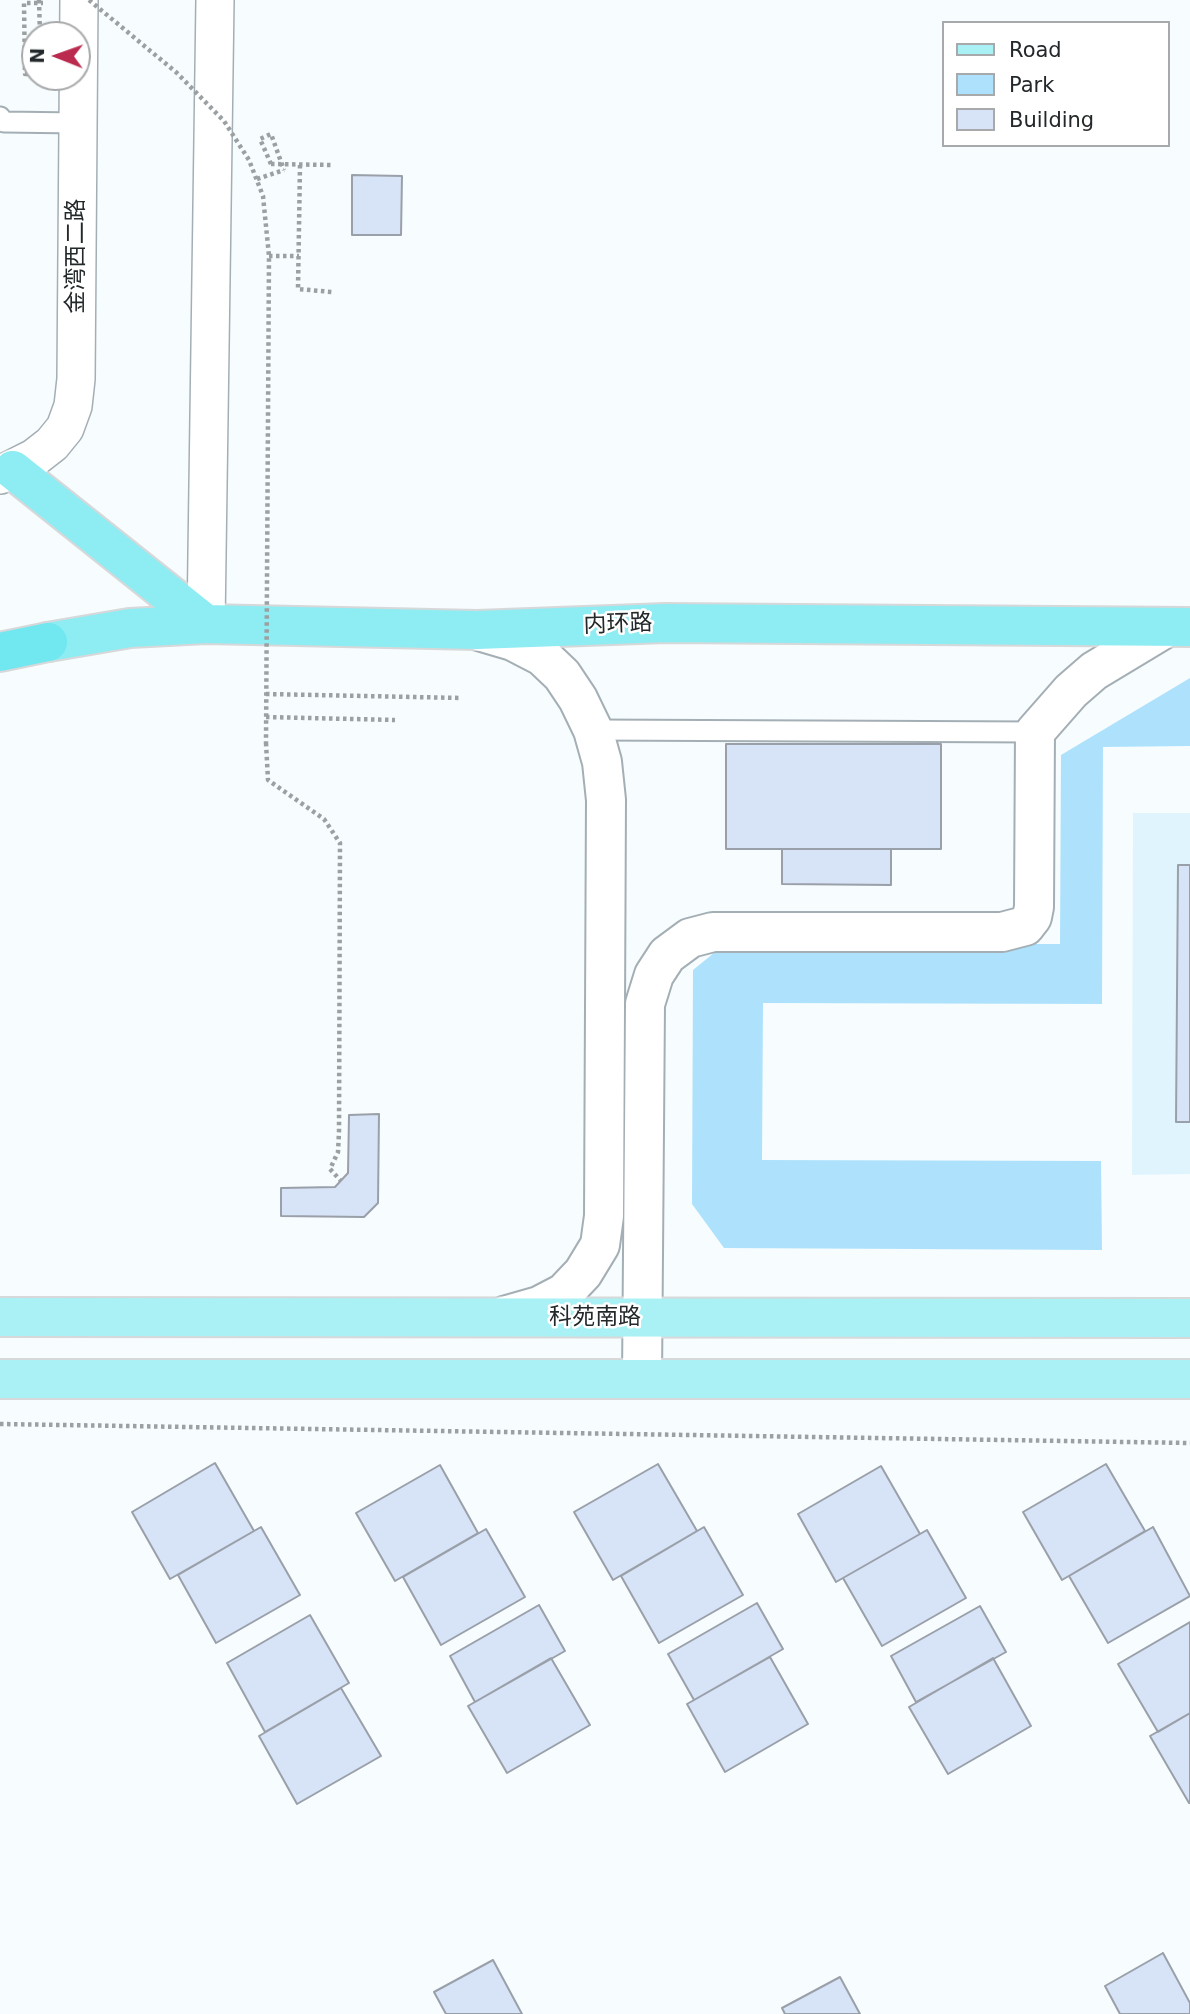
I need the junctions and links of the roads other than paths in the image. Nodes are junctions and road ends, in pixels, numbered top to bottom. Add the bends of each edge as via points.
1 (215, 0) edge
2 (66, 2) edge
3 (0, 117) edge
4 (78, 122) junction
5 (6, 472) edge
6 (206, 624) junction
7 (1178, 627) edge
8 (477, 630) junction
9 (0, 652) edge
10 (593, 730) junction
11 (1035, 732) junction
12 (0, 1317) edge
13 (498, 1318) junction
14 (642, 1318) junction
15 (1190, 1318) edge
16 (0, 1379) edge
17 (642, 1379) junction
18 (1190, 1379) edge

1 - 6 street
2 - 4 street, 金湾西二路
3 - 4 lane via 4,122
4 - 5 street, 金湾西二路 via 73,406 65,428 52,444
5 - 6 highway
6 - 8 highway, 内环路
6 - 9 highway, 内环路 via 131,628
7 - 8 highway, 内环路 via 666,623
7 - 11 street via 1094,671
8 - 10 street via 542,656 562,675
10 - 11 lane
10 - 13 street via 606,800 604,1216 600,1245 564,1293
11 - 14 street via 1034,907 1025,926 1002,932 713,932 690,938 667,955 654,975 645,1004
12 - 13 main road, 科苑南路
13 - 14 main road, 科苑南路
14 - 15 main road, 科苑南路
14 - 17 street
16 - 17 main road
17 - 18 main road

